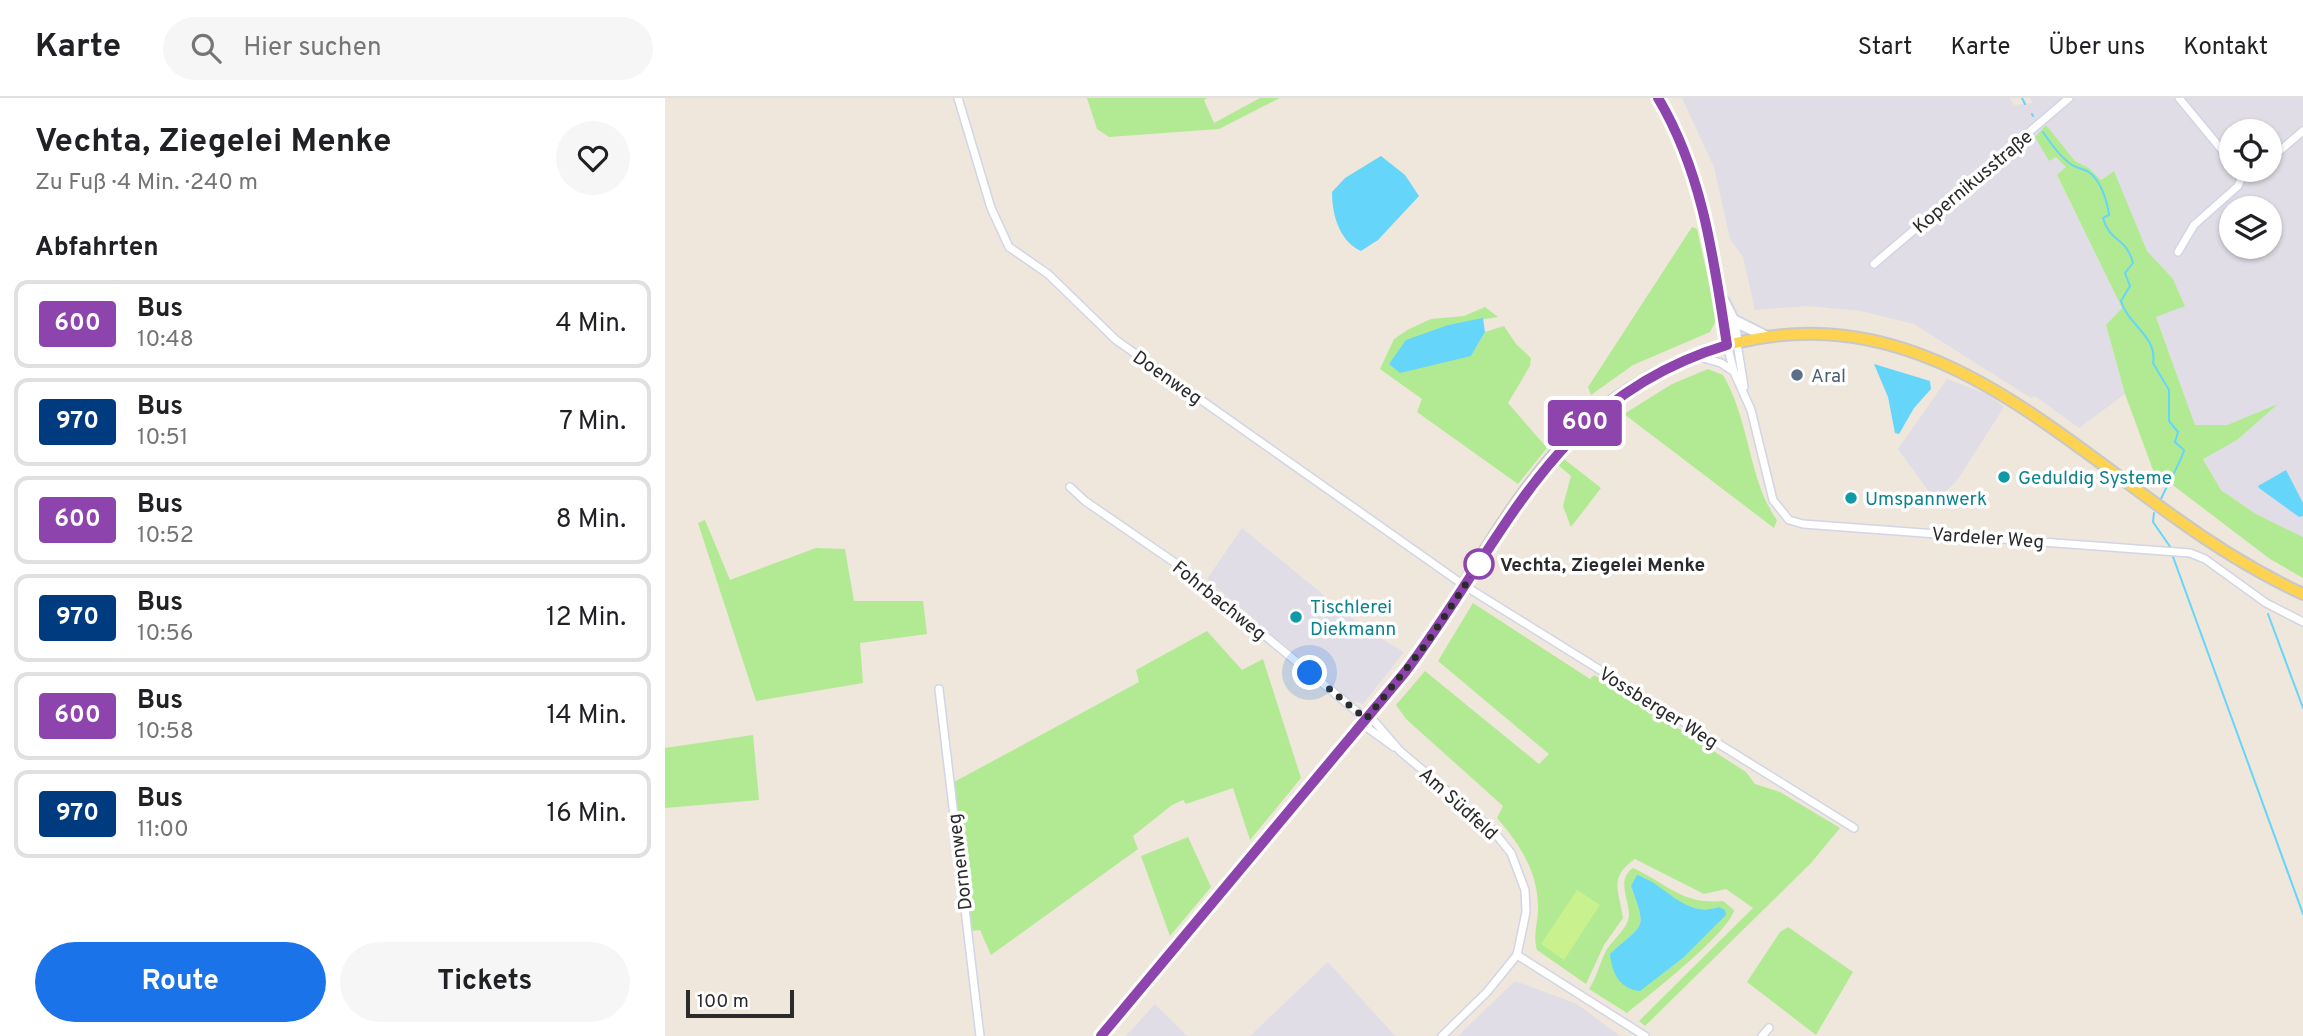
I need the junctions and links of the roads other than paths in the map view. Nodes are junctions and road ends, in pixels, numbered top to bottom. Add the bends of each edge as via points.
1 (958, 98) edge
2 (1658, 98) edge
3 (2069, 98) edge
4 (2179, 98) edge
5 (2303, 131) edge
6 (2219, 146) edge
7 (2282, 149) edge
8 (2239, 182) edge
9 (2178, 252) dead end
10 (1874, 264) dead end
11 (1721, 296) junction
12 (1733, 320) junction
13 (1765, 336) junction
14 (1732, 344) junction
15 (1696, 356) junction
16 (1734, 372) junction
17 (1745, 394) junction
18 (1070, 487) dead end
19 (1465, 586) junction
20 (2303, 594) edge
21 (2303, 622) edge
22 (939, 688) dead end
23 (1366, 719) junction
24 (1854, 828) dead end
25 (1517, 955) junction
26 (1769, 1028) dead end
27 (980, 1036) edge
28 (1101, 1036) edge
29 (1442, 1036) edge
30 (1645, 1036) edge
31 (1762, 1036) edge

1 - 19 street, Doenweg via 991,208 1009,247 1048,274 1116,340
2 - 11 main road via 1697,186
3 - 10 street, Kopernikusstraße
4 - 6 street
5 - 7 street
8 - 9 street via 2194,225
11 - 12 main road
11 - 14 main road
12 - 13 main road
12 - 14 main road
13 - 14 main road
13 - 20 main road via 1819,333 1868,339 1911,349 1957,368 2036,416 2222,549
14 - 15 main road
14 - 16 street, Vardeler Weg
14 - 17 street, Vardeler Weg
15 - 16 street
15 - 19 main road via 1635,385 1575,432 1538,475
16 - 17 street, Vardeler Weg
17 - 21 street, Vardeler Weg via 1773,499 1789,520 2178,551 2205,559 2257,597
18 - 23 street, Fohrbachweg via 1184,569
19 - 23 main road via 1427,643
19 - 24 street, Vossberger Weg
22 - 27 street, Dornenweg
23 - 25 street, Am Südfeld via 1375,722 1400,751 1492,828 1511,853 1526,901
23 - 28 main road
25 - 29 street, Am Südfeld
25 - 30 street
26 - 31 street

